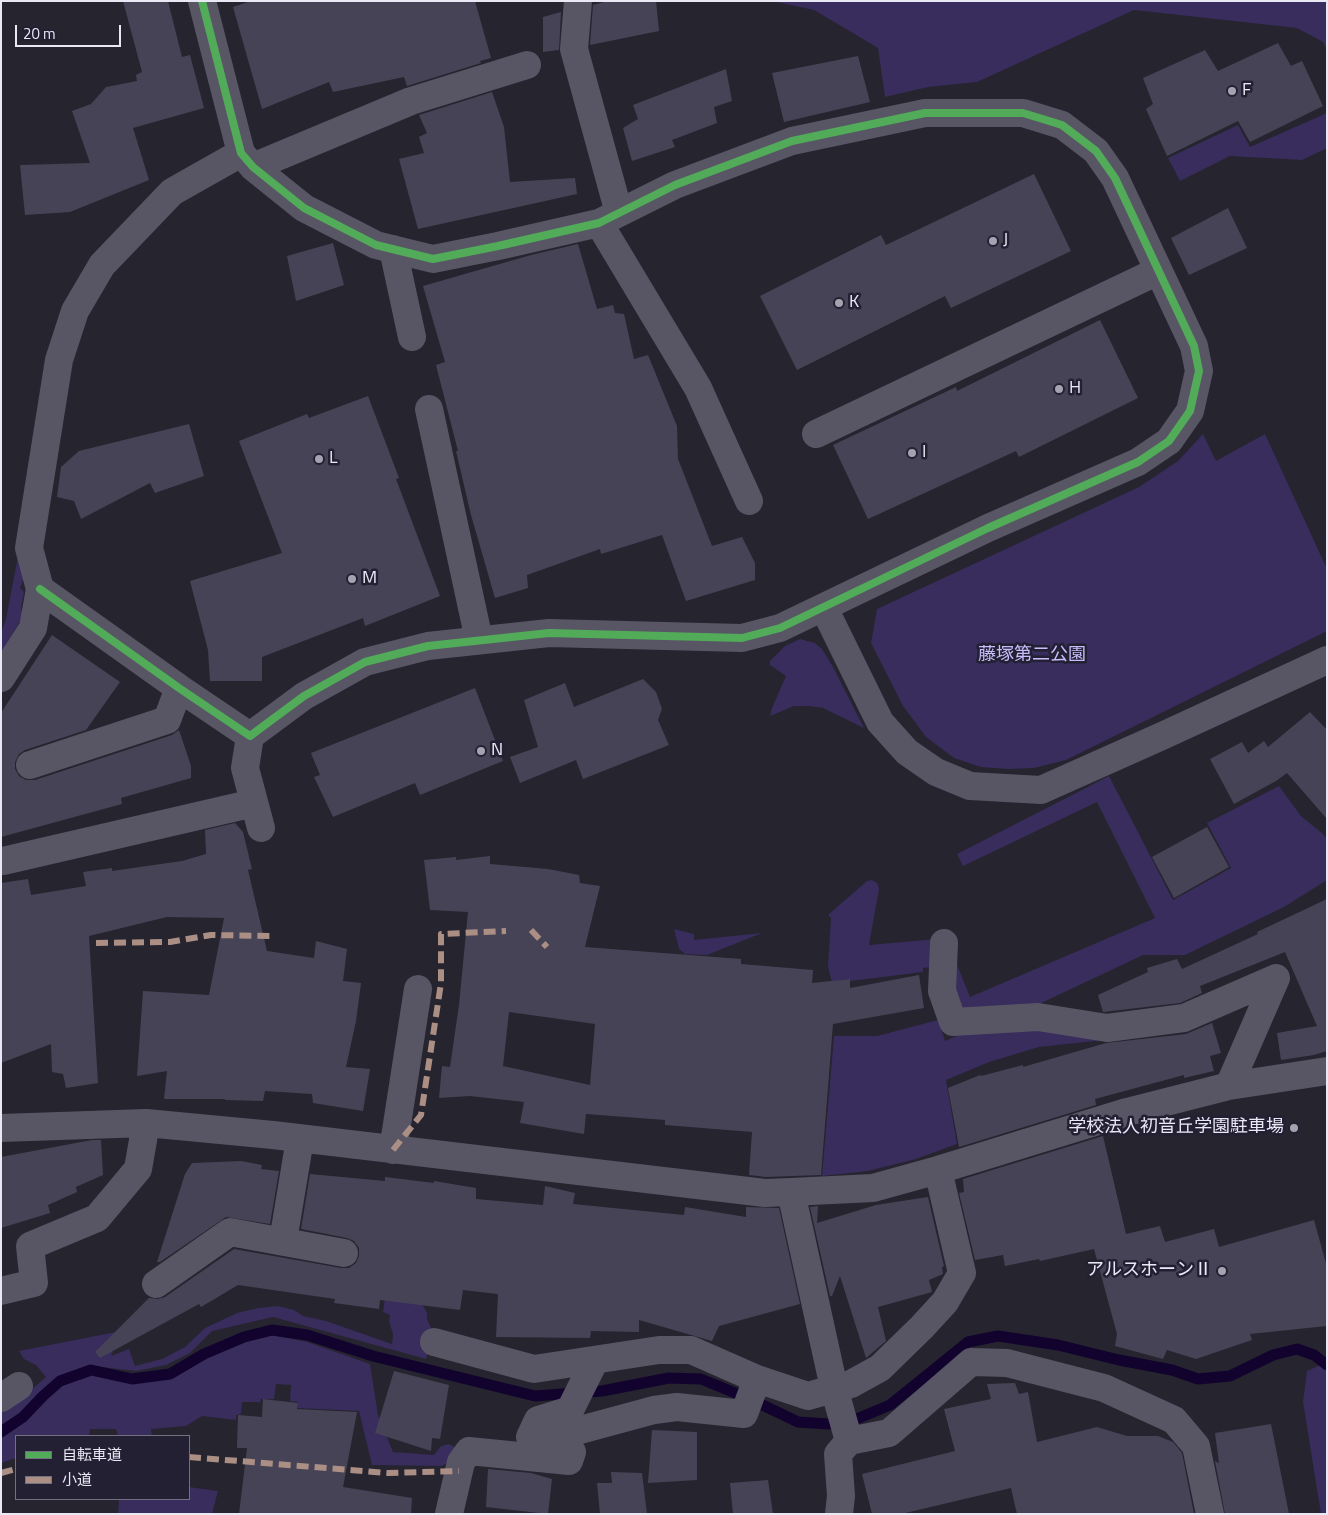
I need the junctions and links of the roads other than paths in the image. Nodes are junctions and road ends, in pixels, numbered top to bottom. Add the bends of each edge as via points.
1 (202, 1) edge
2 (578, 1) edge
3 (527, 64) dead end
4 (247, 160) junction
5 (609, 218) junction
6 (393, 249) junction
7 (1158, 271) junction
8 (412, 337) dead end
9 (429, 409) dead end
10 (816, 434) dead end
11 (749, 501) dead end
12 (40, 589) junction
13 (824, 608) junction
14 (479, 640) junction
15 (1327, 660) edge
16 (1, 678) edge
17 (179, 688) junction
18 (250, 736) junction
19 (30, 765) dead end
20 (3, 861) dead end
21 (944, 943) dead end
22 (418, 989) dead end
23 (1327, 1071) edge
24 (1229, 1086) junction
25 (146, 1123) junction
26 (1, 1128) edge
27 (300, 1139) junction
28 (393, 1150) junction
29 (938, 1170) junction
30 (791, 1192) junction
31 (283, 1242) junction
32 (344, 1253) dead end
33 (156, 1284) dead end
34 (1, 1291) edge
35 (434, 1342) dead end
36 (591, 1367) junction
37 (834, 1388) junction
38 (752, 1392) junction
39 (849, 1441) junction
40 (551, 1444) junction
41 (450, 1514) edge
42 (839, 1514) edge
43 (1210, 1514) edge

1 - 4 street
2 - 5 street via 574,49
3 - 4 street via 410,101
4 - 6 street via 304,208 376,245
4 - 12 street via 172,192 102,265 76,311 59,360 29,548
5 - 6 street via 433,259
5 - 7 street via 675,186 792,141 925,113 1023,113 1062,125 1096,151 1115,178
5 - 11 street via 698,388
6 - 8 street
7 - 10 street
7 - 13 street via 1194,346 1199,371 1190,410 1169,441 1138,462 988,528
9 - 14 street
12 - 16 street via 32,628
12 - 17 street
13 - 14 street via 780,628 742,638 549,633
13 - 15 street via 880,722 907,752 936,772 970,786 1041,790
14 - 18 street via 428,646 365,662 304,696
17 - 18 street
17 - 19 street via 167,720
18 - 20 street via 245,768 258,816
21 - 24 street via 942,991 953,1022 1038,1017 1106,1028 1184,1018 1276,978
22 - 28 street
23 - 24 street
24 - 29 street via 1127,1112
25 - 26 street
25 - 27 street
25 - 34 street via 138,1168 97,1218 30,1246 34,1283
27 - 28 street
27 - 31 street
28 - 30 street via 765,1193
29 - 30 street via 873,1188
29 - 37 street via 962,1273 945,1302 880,1368 851,1384
30 - 37 street
31 - 32 street
31 - 33 street via 230,1232
35 - 36 street via 534,1369
36 - 38 street via 660,1350 691,1350
36 - 40 street via 570,1410 538,1420 530,1437
37 - 38 street via 808,1396
37 - 39 street
38 - 40 street via 744,1414 677,1407 654,1410 580,1430
39 - 42 street via 838,1454
39 - 43 street via 889,1433 971,1362 1007,1363 1104,1388 1174,1420 1196,1446
40 - 41 street via 572,1452 569,1461 469,1451 461,1462

